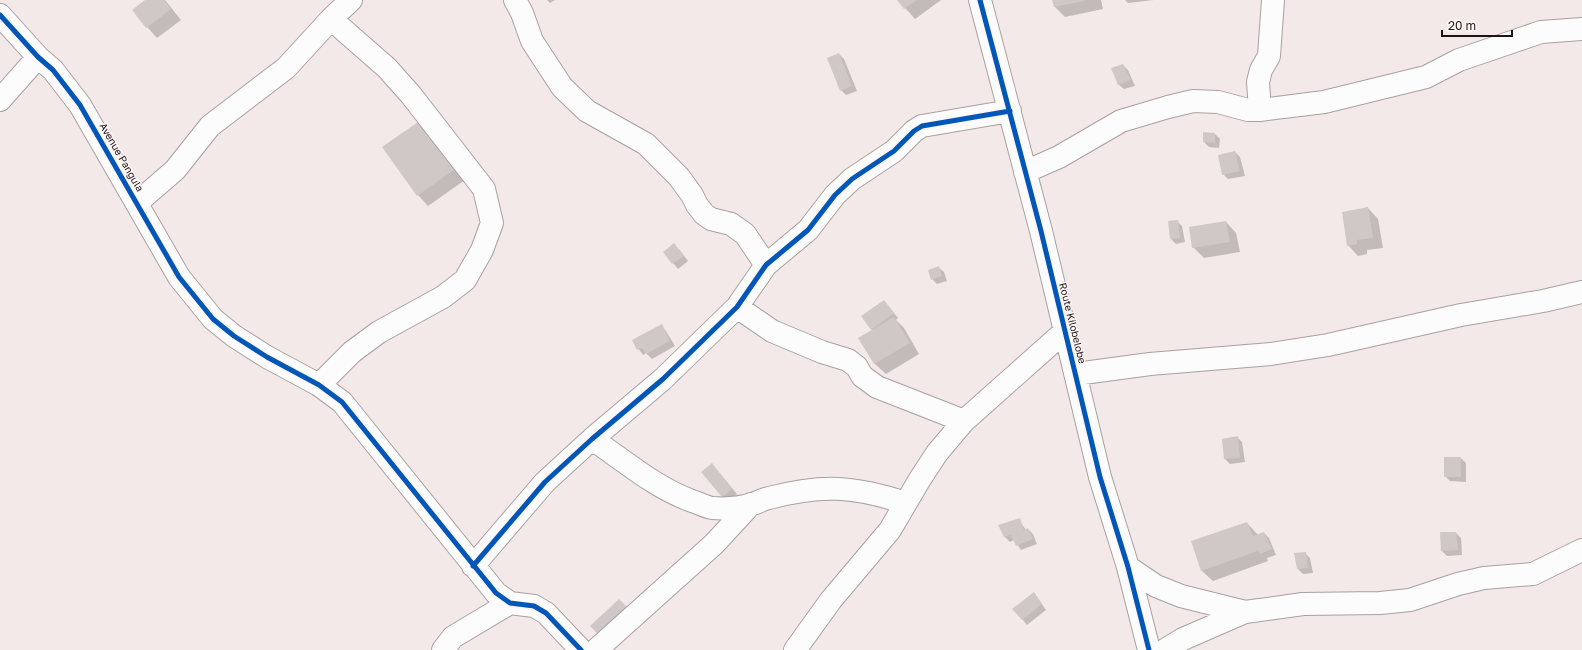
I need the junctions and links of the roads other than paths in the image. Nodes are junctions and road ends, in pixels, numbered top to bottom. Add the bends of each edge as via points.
1 (352, 0) edge
2 (515, 0) edge
3 (980, 0) edge
4 (1273, 0) edge
5 (0, 15) edge
6 (331, 19) junction
7 (1582, 29) edge
8 (38, 57) junction
9 (0, 100) edge
10 (1260, 110) junction
11 (1010, 111) junction
12 (1026, 172) junction
13 (138, 202) junction
14 (766, 265) junction
15 (1582, 292) edge
16 (737, 307) junction
17 (1064, 332) junction
18 (1076, 374) junction
19 (319, 385) junction
20 (964, 421) junction
21 (592, 438) junction
22 (906, 502) junction
23 (751, 504) junction
24 (1582, 550) edge
25 (473, 566) junction
26 (1128, 567) junction
27 (510, 603) junction
28 (1245, 612) junction
29 (443, 650) edge
30 (581, 650) edge
31 (596, 650) edge
32 (795, 650) edge
33 (1149, 650) edge
34 (1165, 650) edge

1 - 6 street
2 - 14 street via 532,40 562,87 587,111 646,144 679,177 704,214 711,219 732,224 745,234
3 - 11 street, Route Kilobelobe
4 - 10 street via 1269,56 1258,82
5 - 8 street, Avenue Pangula
6 - 13 street via 286,68 210,126 175,170
6 - 19 street via 387,68 411,95 484,190 492,223 482,250 465,280 443,296 379,332 352,352
7 - 10 street via 1541,32 1459,60 1426,77 1324,102
8 - 9 street
8 - 13 street, Avenue Pangula via 53,70 80,104
10 - 12 street via 1248,110 1218,102 1193,101 1168,107 1121,121 1059,157
11 - 12 street, Route Kilobelobe
11 - 14 street via 922,126 914,131 894,152 852,179 835,195 808,230
12 - 17 street, Route Kilobelobe
13 - 19 street, Avenue Pangula via 179,277 213,319 267,357
14 - 16 street
15 - 18 street via 1328,345 1271,354 1150,364
16 - 20 street via 772,331 848,360 857,367 862,376 877,386
16 - 21 street via 663,379
17 - 18 street, Route Kilobelobe
17 - 20 street
18 - 26 street, Route Kilobelobe via 1100,477
19 - 25 street, Avenue Pangula via 342,402
20 - 22 street via 937,453
21 - 23 street via 636,471 676,495 711,508
21 - 25 street via 544,482
22 - 23 street via 874,492 839,487 804,490
22 - 32 street via 890,530 830,600
23 - 31 street via 714,544
24 - 28 street via 1533,574 1484,578 1410,600 1303,604
25 - 27 street, Avenue Pangula via 496,593
26 - 28 street via 1156,586 1182,596
26 - 33 street, Route Kilobelobe
27 - 29 street via 453,637
27 - 30 street via 534,606 546,613
28 - 34 street via 1183,639

